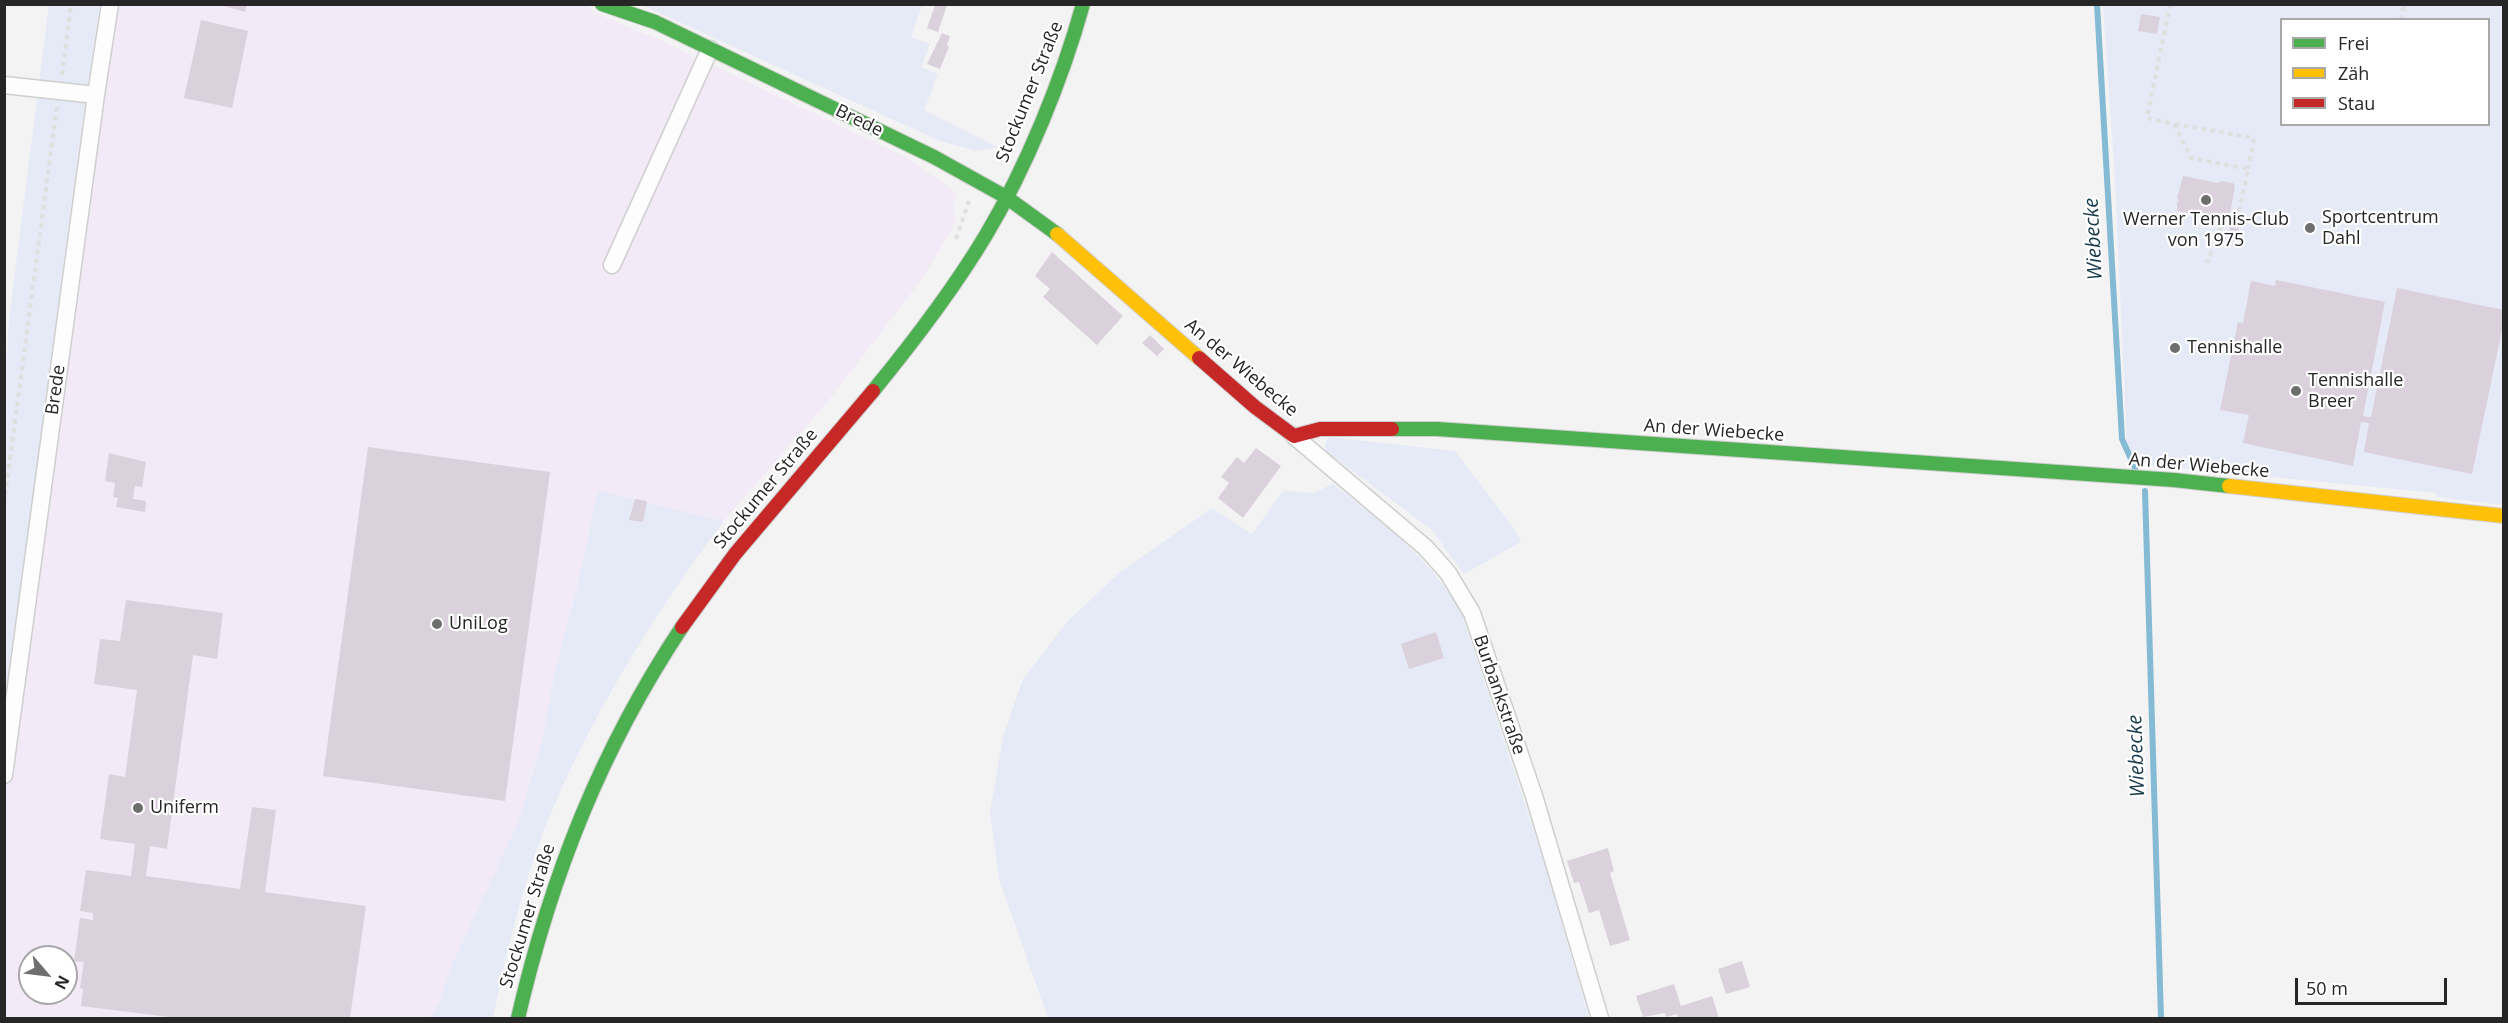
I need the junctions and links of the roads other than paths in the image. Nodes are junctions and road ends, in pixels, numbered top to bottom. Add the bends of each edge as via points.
1 (110, 4) edge
2 (602, 4) edge
3 (1083, 4) edge
4 (710, 49) junction
5 (4, 85) edge
6 (96, 95) junction
7 (1006, 197) junction
8 (612, 265) dead end
9 (1294, 436) junction
10 (2504, 516) edge
11 (4, 775) edge
12 (518, 1018) edge
13 (1600, 1018) edge

1 - 6 street, Brede
2 - 4 street, Brede via 655,22
3 - 7 street, Stockumer Straße via 1037,133
4 - 7 street, Brede via 934,157
4 - 8 street
5 - 6 street
6 - 11 street, Brede
7 - 9 street, An der Wiebecke via 1050,228
7 - 12 street, Stockumer Straße via 976,252 930,318 725,566 647,680 610,746 580,814 549,899
9 - 10 street, An der Wiebecke via 1320,429 1437,429 2174,480
9 - 13 street, Burbankstraße via 1426,548 1461,592 1472,613 1534,796

